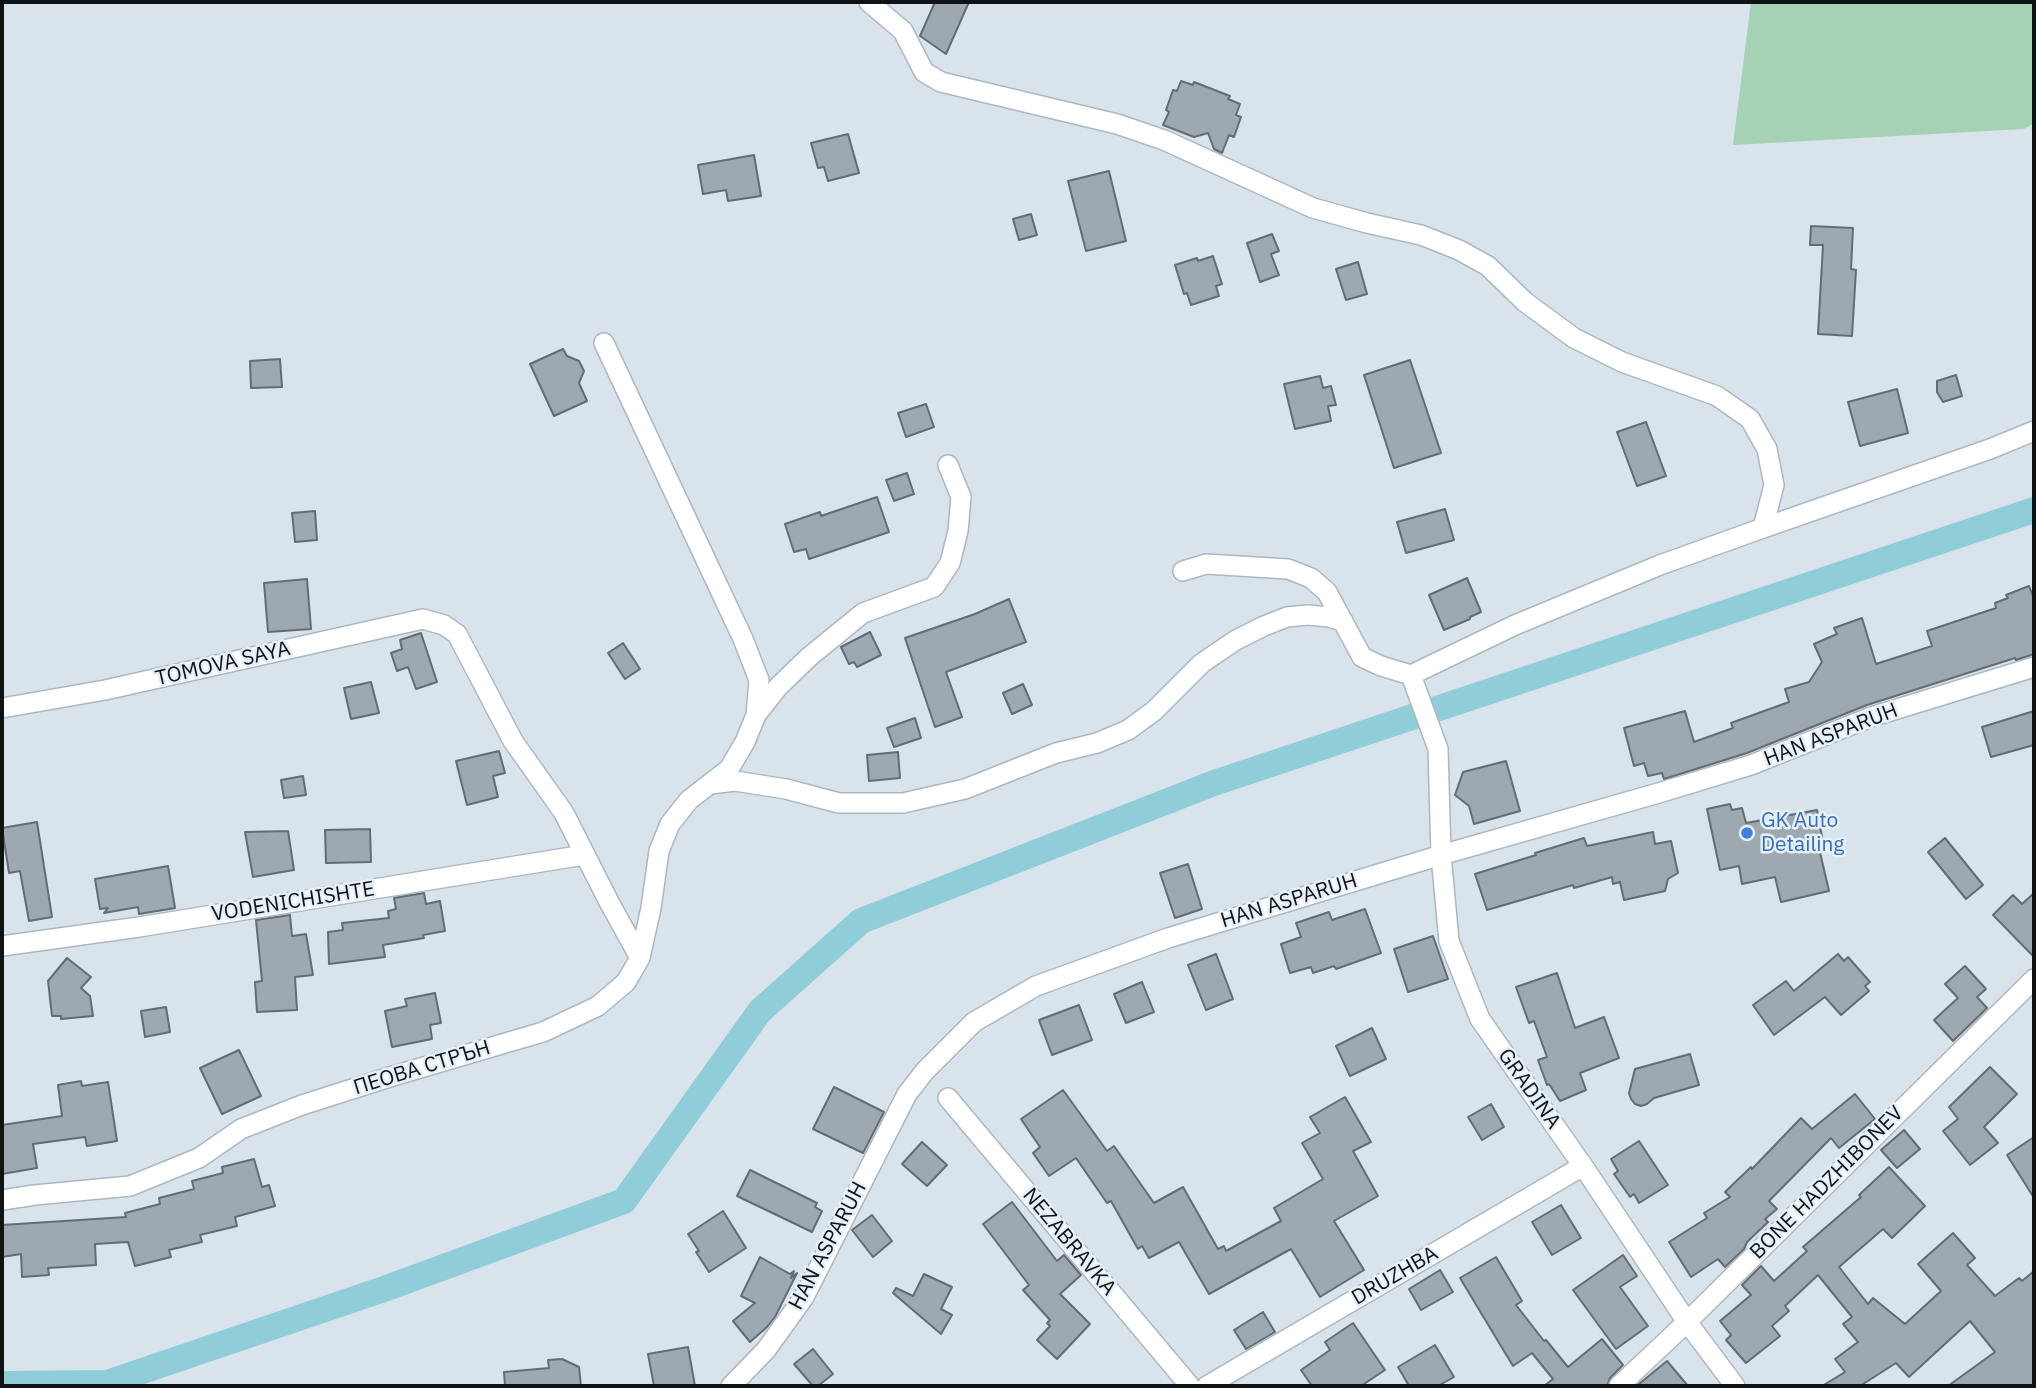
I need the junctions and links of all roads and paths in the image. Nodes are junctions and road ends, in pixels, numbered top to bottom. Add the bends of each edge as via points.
1 (869, 2) edge
2 (604, 343) dead end
3 (2034, 431) edge
4 (948, 465) dead end
5 (1763, 528) junction
6 (1182, 571) dead end
7 (1343, 621) junction
8 (2034, 667) edge
9 (1411, 675) junction
10 (2, 708) edge
11 (756, 715) junction
12 (709, 784) junction
13 (584, 855) junction
14 (1441, 855) junction
15 (2, 946) edge
16 (640, 958) junction
17 (2031, 990) edge
18 (948, 1098) dead end
19 (1583, 1166) junction
20 (2, 1200) edge
21 (1687, 1322) junction
22 (730, 1386) edge
23 (1190, 1386) edge
24 (1207, 1386) edge
25 (1619, 1386) edge
26 (1735, 1386) edge

1 - 5 street via 903,31 924,72 941,82 1117,124 1164,140 1313,208 1434,240 1488,266 1525,302 1574,338 1622,362 1717,396 1750,419 1767,449 1774,485
2 - 11 street via 743,639 759,680
3 - 5 street
4 - 11 street via 961,497 958,531 950,563 934,587 863,613 809,657
5 - 9 street via 1515,625
6 - 7 street via 1206,564 1288,569 1311,578 1327,592
7 - 9 street via 1362,657
7 - 12 street via 1308,615 1264,625 1202,663 1128,730 965,789 903,803 839,803 735,781
8 - 14 street, HAN ASPARUH via 1871,717 1738,769
9 - 14 street, GRADINA via 1438,749
10 - 13 street, TOMOVA SAYA via 423,619 457,634 513,741 564,813
11 - 12 street, ПЕОВА СТРЪН via 729,769
12 - 16 street, ПЕОВА СТРЪН via 670,824 659,851
13 - 15 street, VODENICHISHTE
13 - 16 street
14 - 19 street, GRADINA via 1449,941 1479,1019
14 - 22 street, HAN ASPARUH via 1168,938 1036,986 974,1021 906,1094 804,1297 766,1350
16 - 20 street, ПЕОВА СТРЪН via 626,982 598,1006 543,1032 302,1105 241,1129 199,1158 130,1186
17 - 21 street, BONE HADZHIBONEV
18 - 23 street, NEZABRAVKA
19 - 21 street, GRADINA
19 - 24 street, DRUZHBA
21 - 25 street, BONE HADZHIBONEV
21 - 26 street, GRADINA

